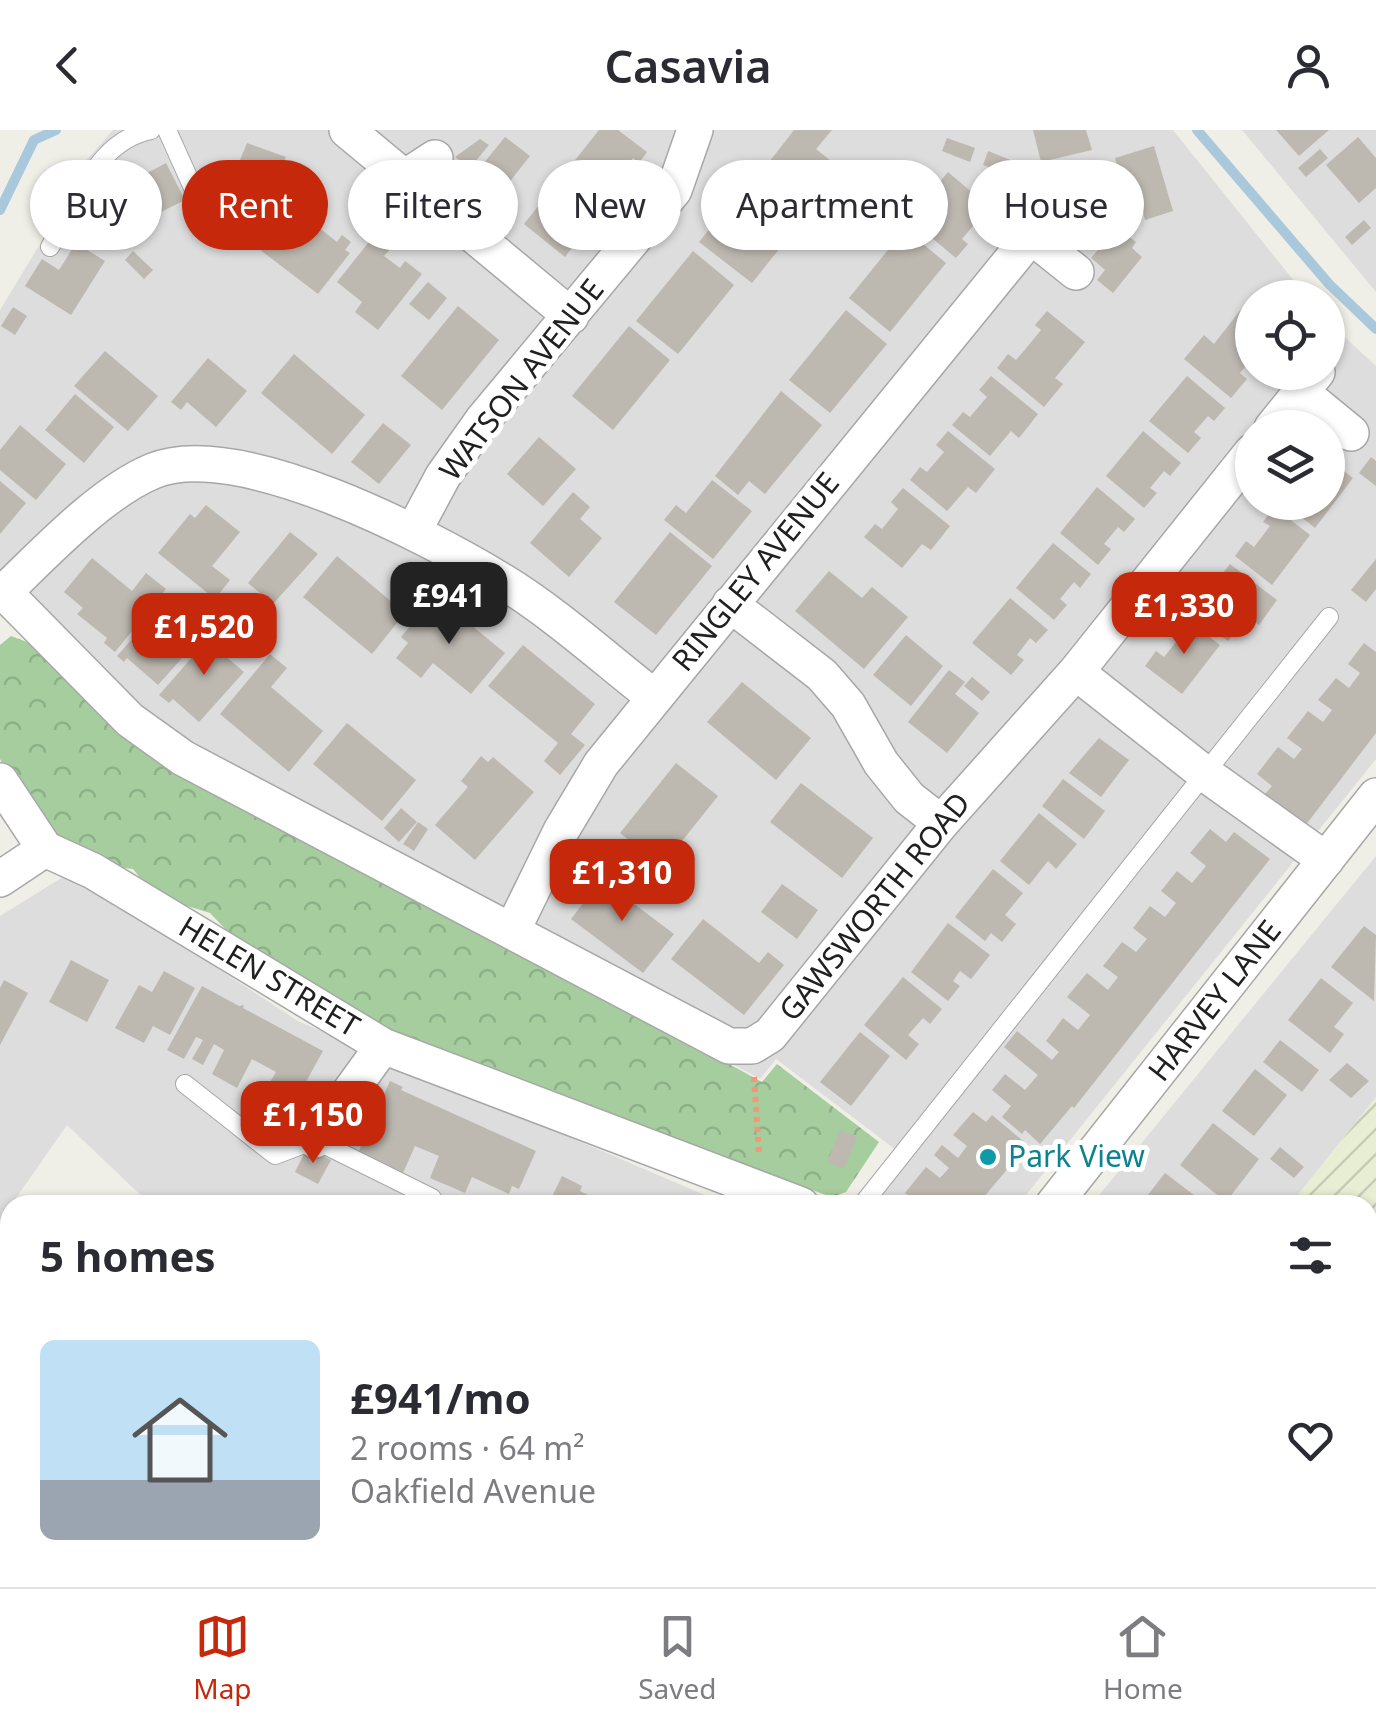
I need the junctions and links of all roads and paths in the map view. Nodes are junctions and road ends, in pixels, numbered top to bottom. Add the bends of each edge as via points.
1 (150, 130) edge
2 (167, 130) edge
3 (346, 130) edge
4 (696, 130) edge
5 (436, 158) dead end
6 (101, 160) edge
7 (371, 160) edge
8 (429, 160) edge
9 (182, 163) edge
10 (484, 250) edge
11 (1020, 250) edge
12 (1048, 250) edge
13 (1076, 272) dead end
14 (571, 316) junction
15 (1303, 390) edge
16 (1316, 390) edge
17 (1286, 410) edge
18 (1351, 433) dead end
19 (1235, 473) edge
20 (413, 532) junction
21 (2, 594) edge
22 (730, 604) junction
23 (1330, 618) dead end
24 (1076, 672) junction
25 (654, 697) junction
26 (1204, 773) junction
27 (0, 781) edge
28 (1376, 796) edge
29 (941, 823) junction
30 (45, 849) junction
31 (1326, 860) junction
32 (0, 879) edge
33 (512, 929) junction
34 (383, 1046) junction
35 (752, 1046) junction
36 (186, 1084) dead end
37 (316, 1140) junction
38 (761, 1189) junction
39 (426, 1195) edge
40 (776, 1195) edge
41 (870, 1195) edge
42 (1061, 1195) edge

1 - 6 lane via 111,148
2 - 9 lane
3 - 7 street
4 - 14 street, WATSON AVENUE via 674,190
5 - 8 street
10 - 14 street
11 - 22 street, RINGLEY AVENUE
12 - 13 street
14 - 20 street, WATSON AVENUE via 482,421
15 - 17 street
16 - 18 street
19 - 24 street, GAWSWORTH ROAD
20 - 21 street via 248,469 183,462 120,490
20 - 25 street via 546,611
21 - 33 street, GAWSWORTH ROAD via 130,720 184,758
22 - 25 street, RINGLEY AVENUE
22 - 29 street via 822,675 848,705 880,764
23 - 26 lane
24 - 26 street
24 - 29 street, GAWSWORTH ROAD
25 - 33 street, RINGLEY AVENUE via 600,764
26 - 31 street
26 - 41 lane
27 - 30 street
28 - 31 street, HARVEY LANE
29 - 35 street, GAWSWORTH ROAD via 770,1036
30 - 32 street
30 - 34 street, HELEN STREET via 93,871
31 - 42 street, HARVEY LANE
33 - 35 street, GAWSWORTH ROAD via 729,1046
34 - 37 street
34 - 38 street, HELEN STREET
35 - 38 path
36 - 37 lane via 275,1155
37 - 39 lane
38 - 40 street, HELEN STREET

